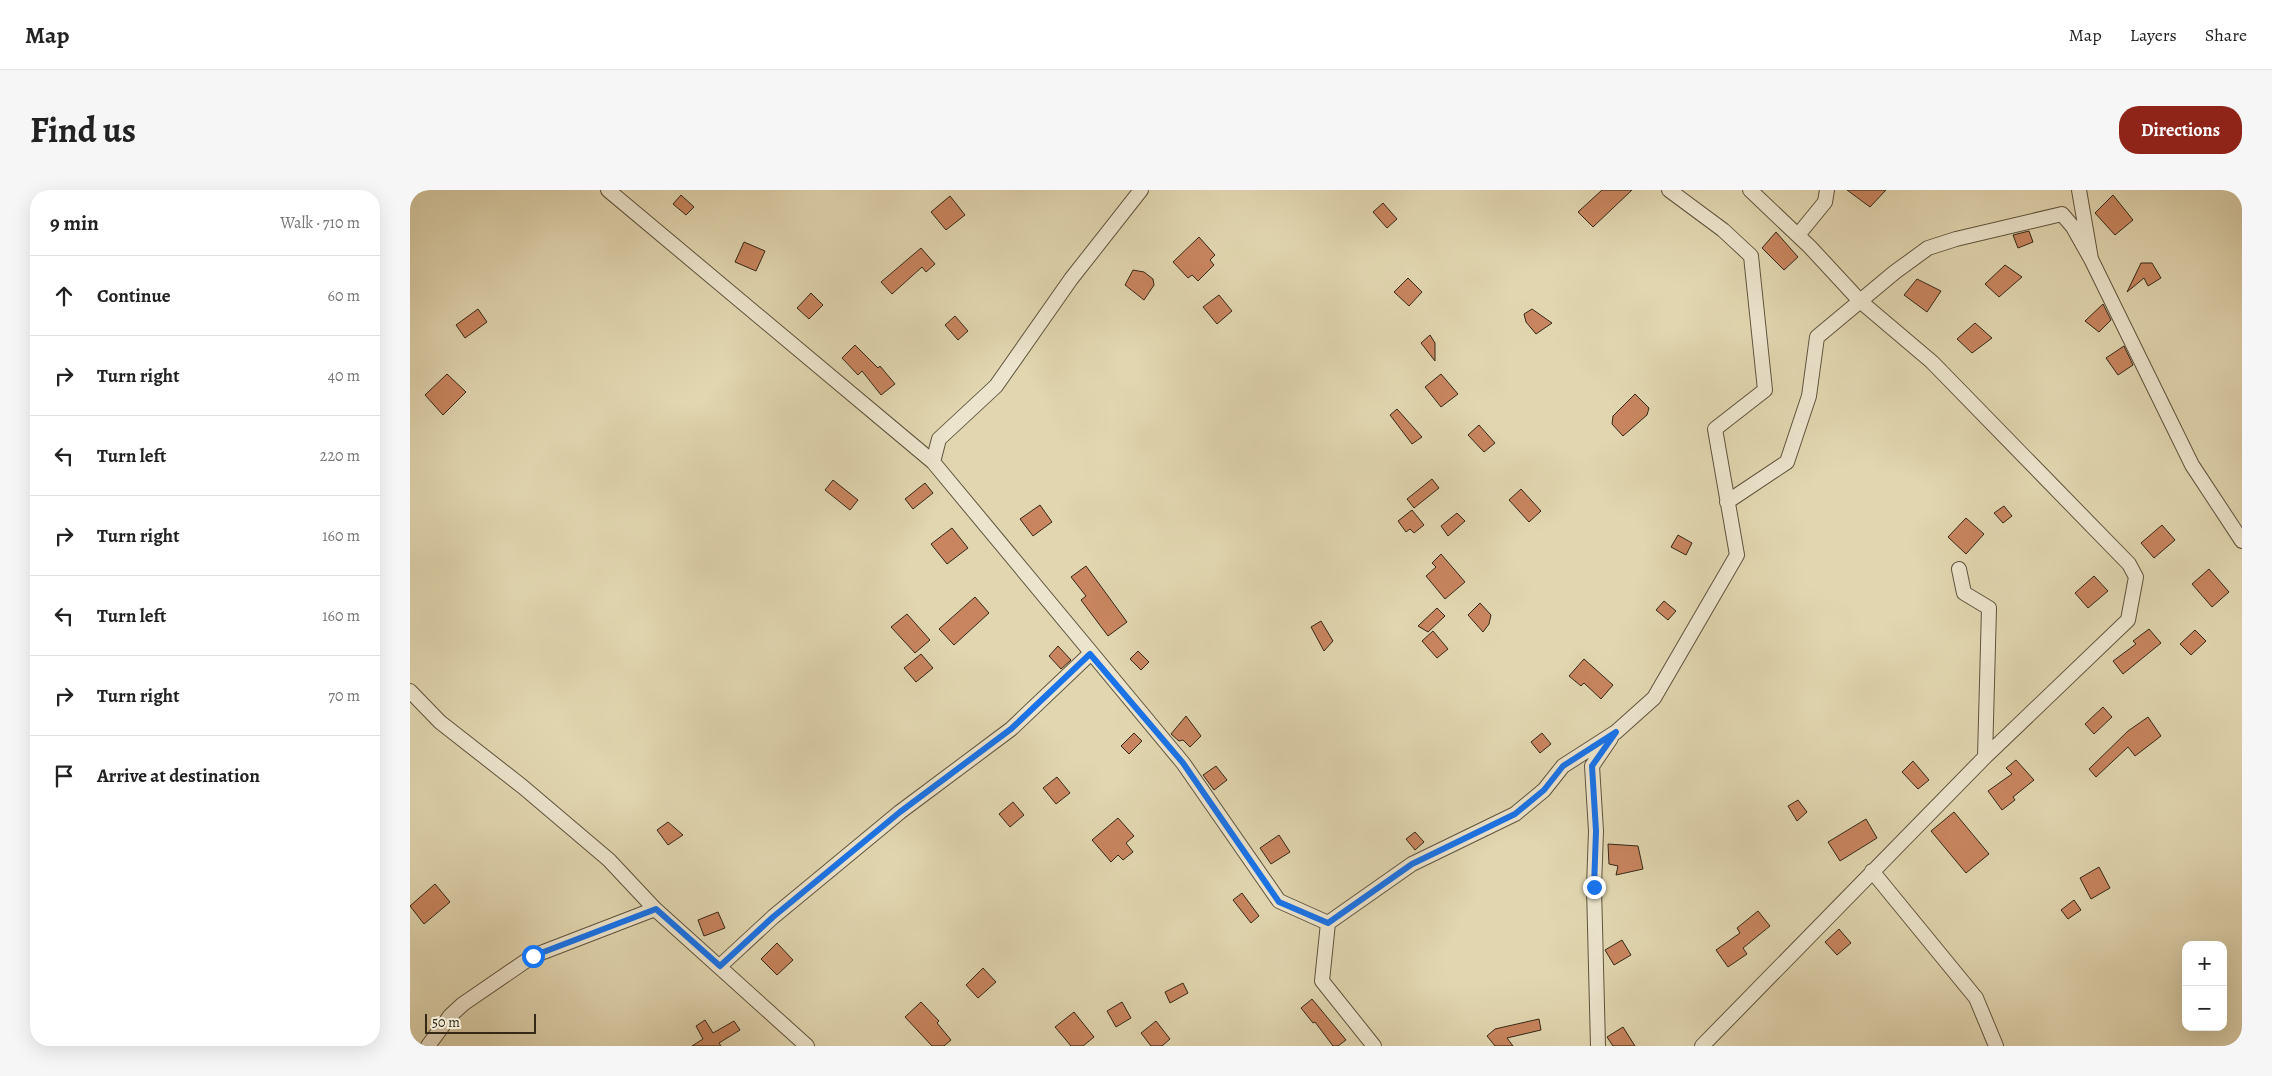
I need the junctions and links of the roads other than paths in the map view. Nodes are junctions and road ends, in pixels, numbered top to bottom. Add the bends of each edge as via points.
1 (608, 190) edge
2 (1141, 190) edge
3 (1669, 190) edge
4 (1750, 190) edge
5 (1826, 190) edge
6 (2079, 190) edge
7 (1798, 235) junction
8 (2091, 259) junction
9 (1860, 301) junction
10 (933, 462) junction
11 (1728, 502) junction
12 (2242, 541) edge
13 (1959, 569) dead end
14 (1090, 654) junction
15 (410, 691) edge
16 (1616, 732) junction
17 (1985, 758) junction
18 (1872, 871) junction
19 (656, 909) junction
20 (1328, 923) junction
21 (720, 966) junction
22 (428, 1046) edge
23 (807, 1046) edge
24 (1374, 1046) edge
25 (1598, 1046) edge
26 (1702, 1046) edge
27 (1996, 1046) edge

1 - 10 street
2 - 10 street via 1072,279 996,386 939,439
3 - 11 street via 1723,230 1751,256 1765,390 1714,429
4 - 7 street
5 - 7 street via 1825,202
6 - 8 street
7 - 9 street
8 - 9 street via 2062,214 1928,248
8 - 12 street via 2192,465
9 - 11 street via 1817,337 1809,396 1788,462
9 - 17 street via 1932,362 2129,564 2136,577 2128,620
10 - 14 street
11 - 16 street via 1737,555 1654,698
13 - 17 street via 1964,593 1989,608
14 - 20 street via 1183,763 1279,902
14 - 21 street via 1011,729 900,812 773,917
15 - 19 street via 440,722 609,860
16 - 20 street via 1563,766 1544,790 1515,814 1412,864
16 - 25 street via 1592,766 1596,831 1594,887
17 - 18 street
18 - 26 street
18 - 27 street via 1976,998
19 - 21 street
19 - 22 street via 533,956 463,1004
20 - 24 street via 1322,981
21 - 23 street

